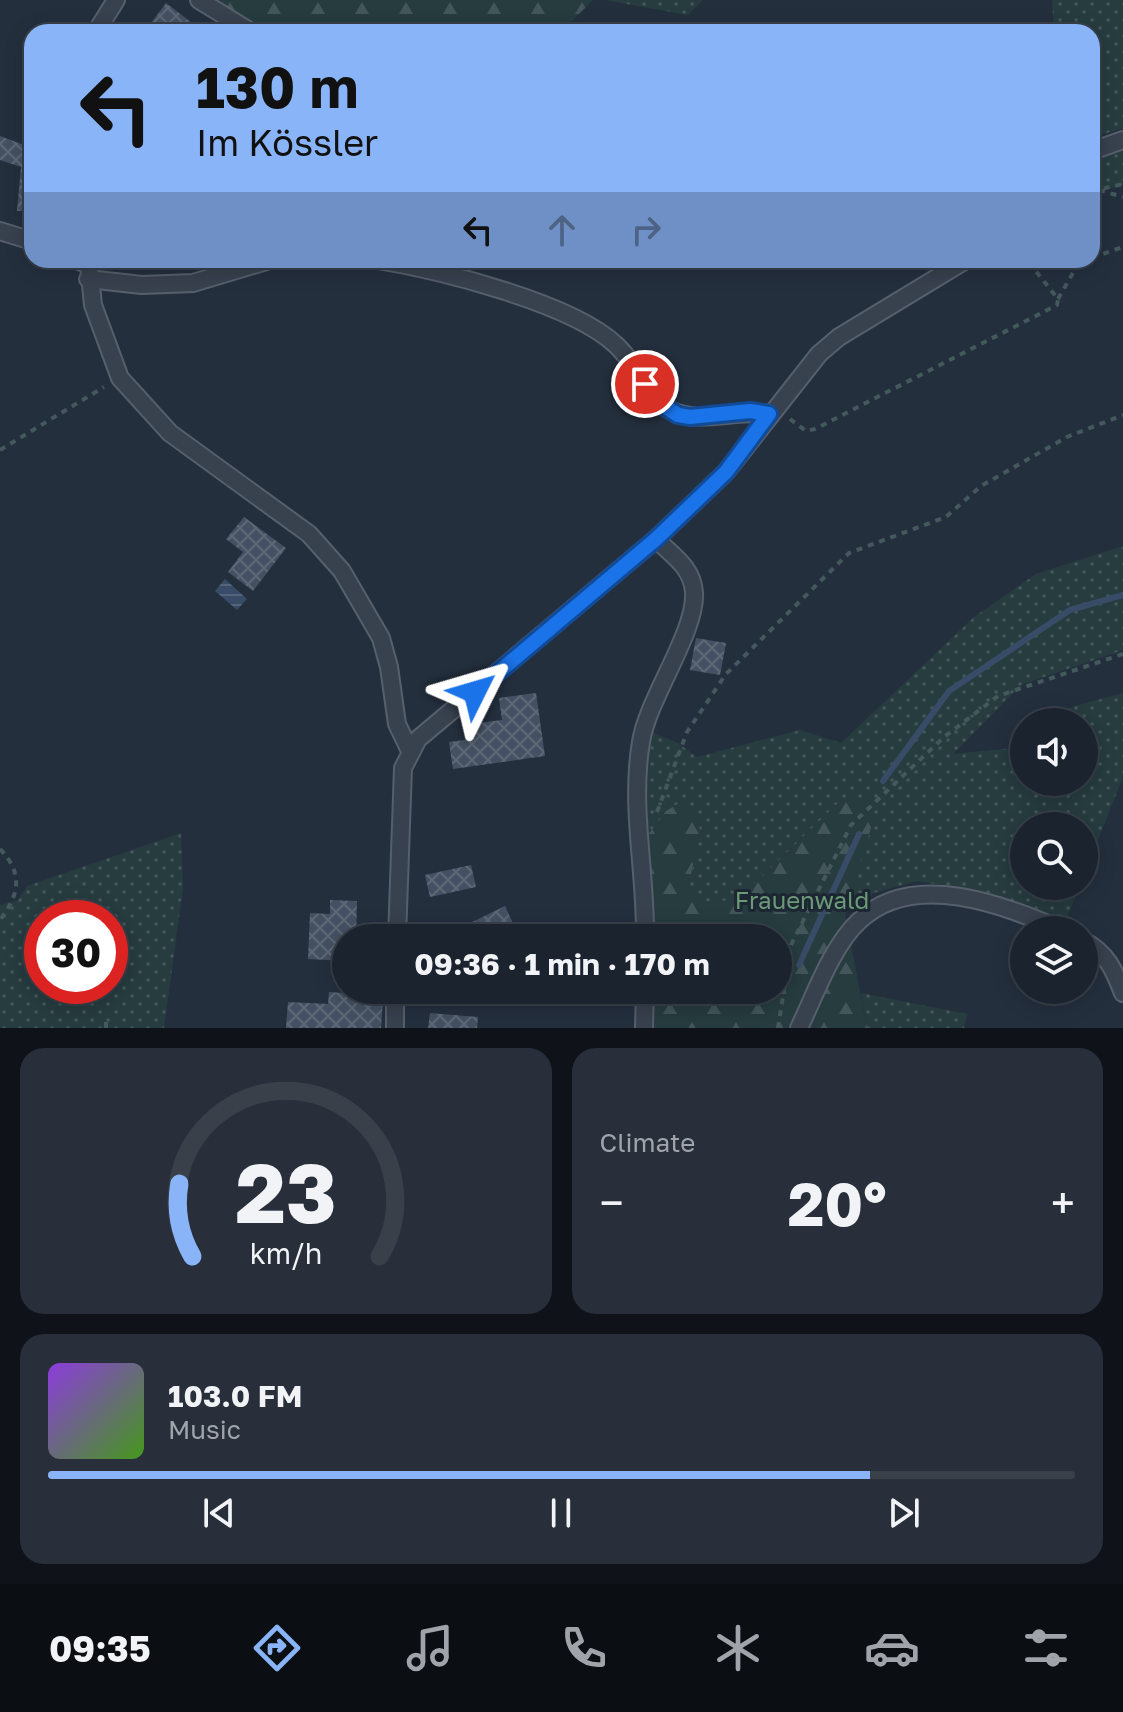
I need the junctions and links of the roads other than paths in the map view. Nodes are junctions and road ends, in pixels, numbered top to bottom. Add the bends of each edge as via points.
1 (116, 0) edge
2 (199, 0) edge
3 (101, 24) edge
4 (238, 24) edge
5 (1123, 140) edge
6 (1100, 148) edge
7 (0, 231) edge
8 (24, 238) edge
9 (86, 268) edge
10 (92, 268) edge
11 (243, 268) edge
12 (421, 268) edge
13 (953, 268) edge
14 (772, 410) junction
15 (656, 539) junction
16 (410, 751) junction
17 (1024, 916) edge
18 (397, 924) edge
19 (645, 924) edge
20 (1098, 950) edge
21 (1123, 993) edge
22 (395, 1004) edge
23 (645, 1004) edge
24 (395, 1028) edge
25 (644, 1028) edge
26 (799, 1028) edge

1 - 3 street
2 - 4 street
5 - 6 street
7 - 8 street
9 - 16 street via 93,305 120,378 170,433 309,534 342,571 381,638 397,724
10 - 11 street via 142,285 193,283
12 - 14 street via 544,303 578,320 615,344 661,404 678,415
13 - 14 street via 839,337
14 - 15 street via 726,472
15 - 16 street
15 - 19 street via 690,571 695,595 641,738 636,787
16 - 18 street via 403,768
17 - 26 street via 946,895 881,903 857,922 833,957
20 - 21 street via 1112,965
22 - 24 street
23 - 25 street

